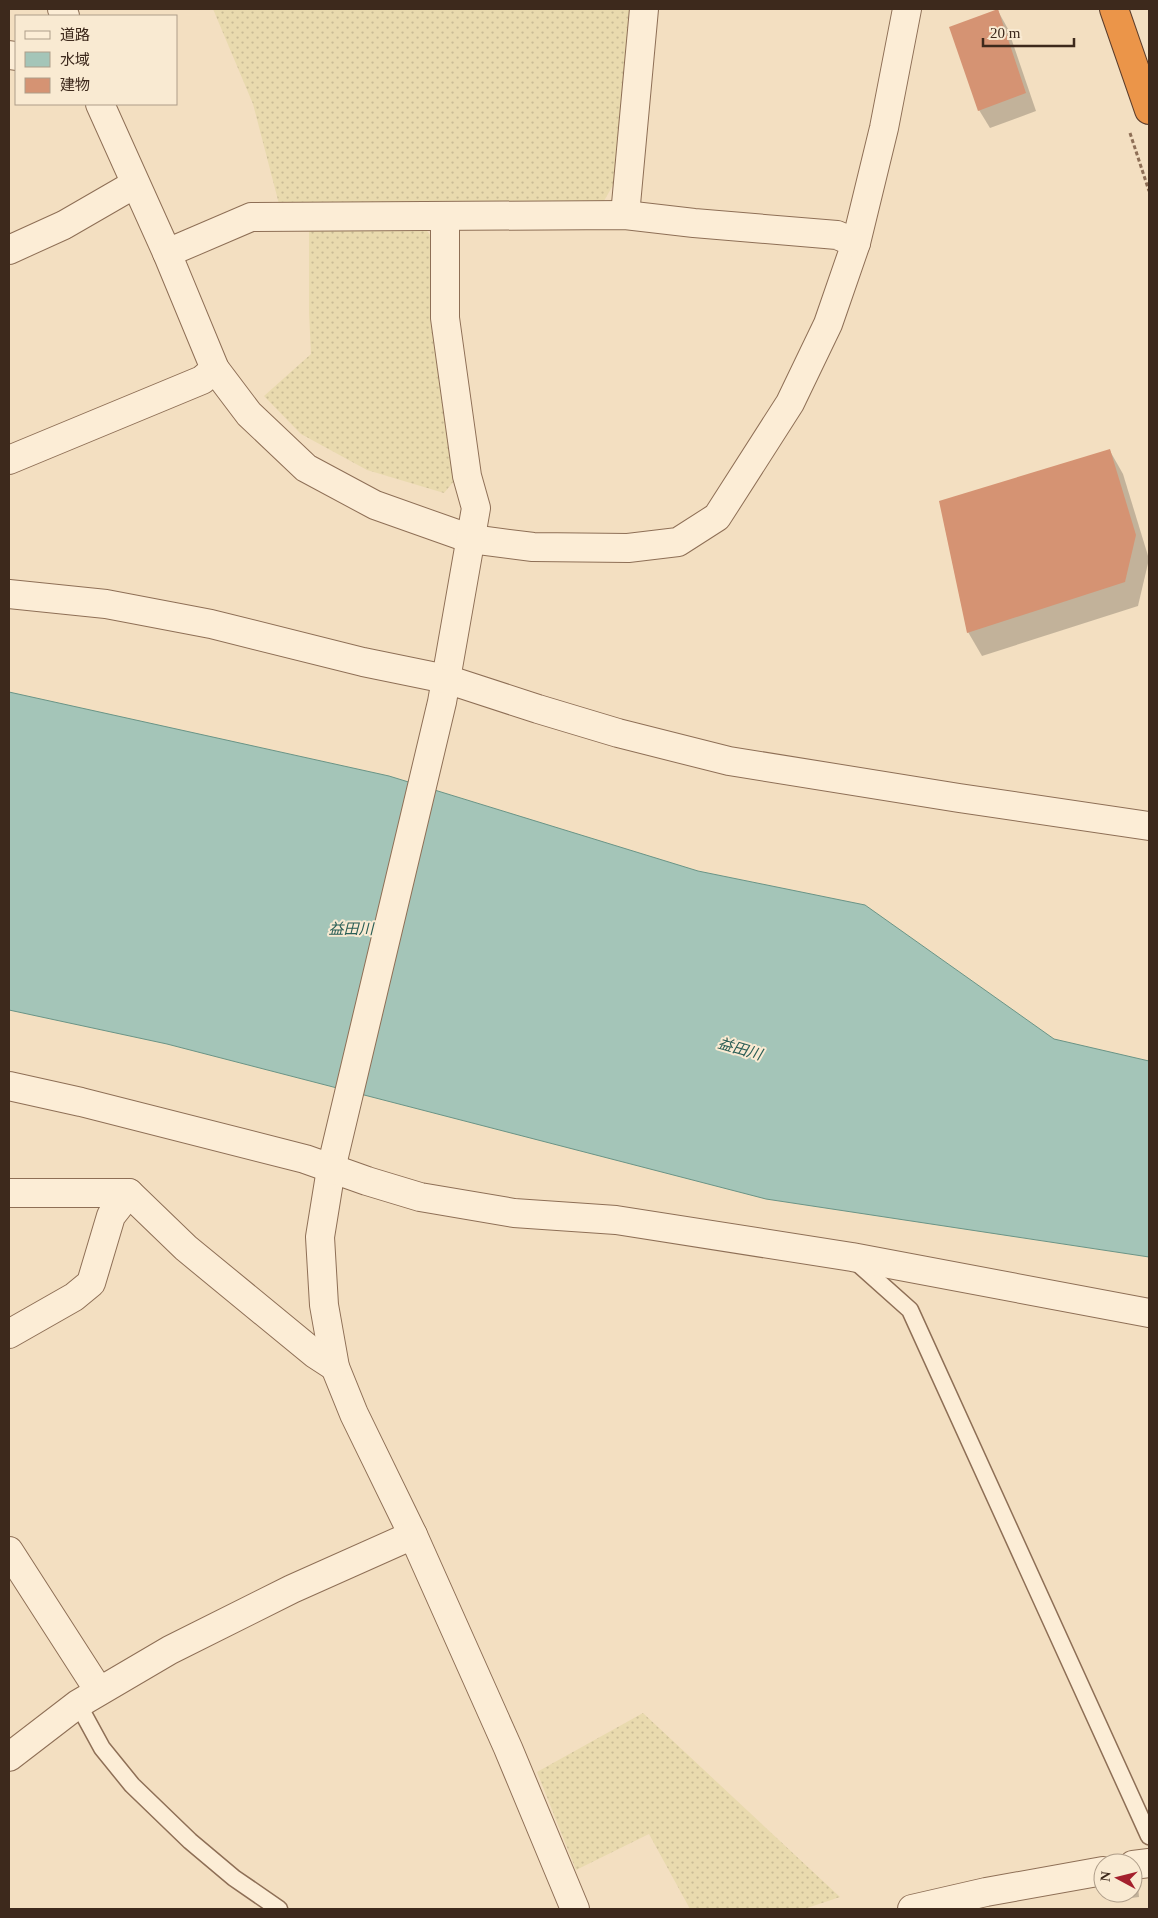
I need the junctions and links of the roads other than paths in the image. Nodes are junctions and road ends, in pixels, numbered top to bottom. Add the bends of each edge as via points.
1 (644, 9) edge
2 (907, 9) edge
3 (1114, 9) edge
4 (100, 105) edge
5 (1149, 110) edge
6 (135, 184) junction
7 (626, 215) junction
8 (445, 216) junction
9 (856, 243) junction
10 (9, 250) edge
11 (167, 254) junction
12 (215, 369) junction
13 (9, 460) edge
14 (471, 539) junction
15 (9, 594) edge
16 (444, 690) junction
17 (1149, 826) edge
18 (16, 1090) edge
19 (335, 1157) junction
20 (9, 1193) edge
21 (129, 1193) junction
22 (852, 1257) junction
23 (1149, 1313) edge
24 (9, 1334) edge
25 (335, 1367) junction
26 (413, 1535) junction
27 (9, 1551) edge
28 (88, 1697) junction
29 (9, 1757) edge
30 (1149, 1836) edge
31 (1093, 1873) edge
32 (279, 1909) edge
33 (574, 1909) edge
34 (912, 1909) edge

1 - 7 street
2 - 9 street via 884,128
3 - 5 highway
4 - 6 street
6 - 10 street via 64,225
6 - 11 street
7 - 8 street
7 - 9 street via 837,235
8 - 11 street via 251,217
8 - 14 street via 445,318 467,476 476,508
9 - 14 street via 828,324 790,402 717,517 678,542 628,548 533,547
11 - 12 street
12 - 13 street via 202,380
12 - 14 street via 249,414 306,468 375,505
14 - 16 street
15 - 16 street via 106,604 212,624 363,662
16 - 17 street via 538,709 729,761
16 - 19 street
18 - 19 street via 305,1159
19 - 22 street via 420,1197 514,1213 616,1220
19 - 25 street via 320,1237 324,1305
20 - 21 street
21 - 24 street via 111,1216 91,1282 74,1297
21 - 25 street via 186,1248
22 - 23 street
22 - 30 lane via 910,1310
25 - 26 street via 354,1414
26 - 28 street via 292,1589
26 - 33 street via 508,1748
27 - 28 street
28 - 29 street
28 - 32 lane via 102,1748 132,1785 190,1841 234,1878
31 - 34 street

